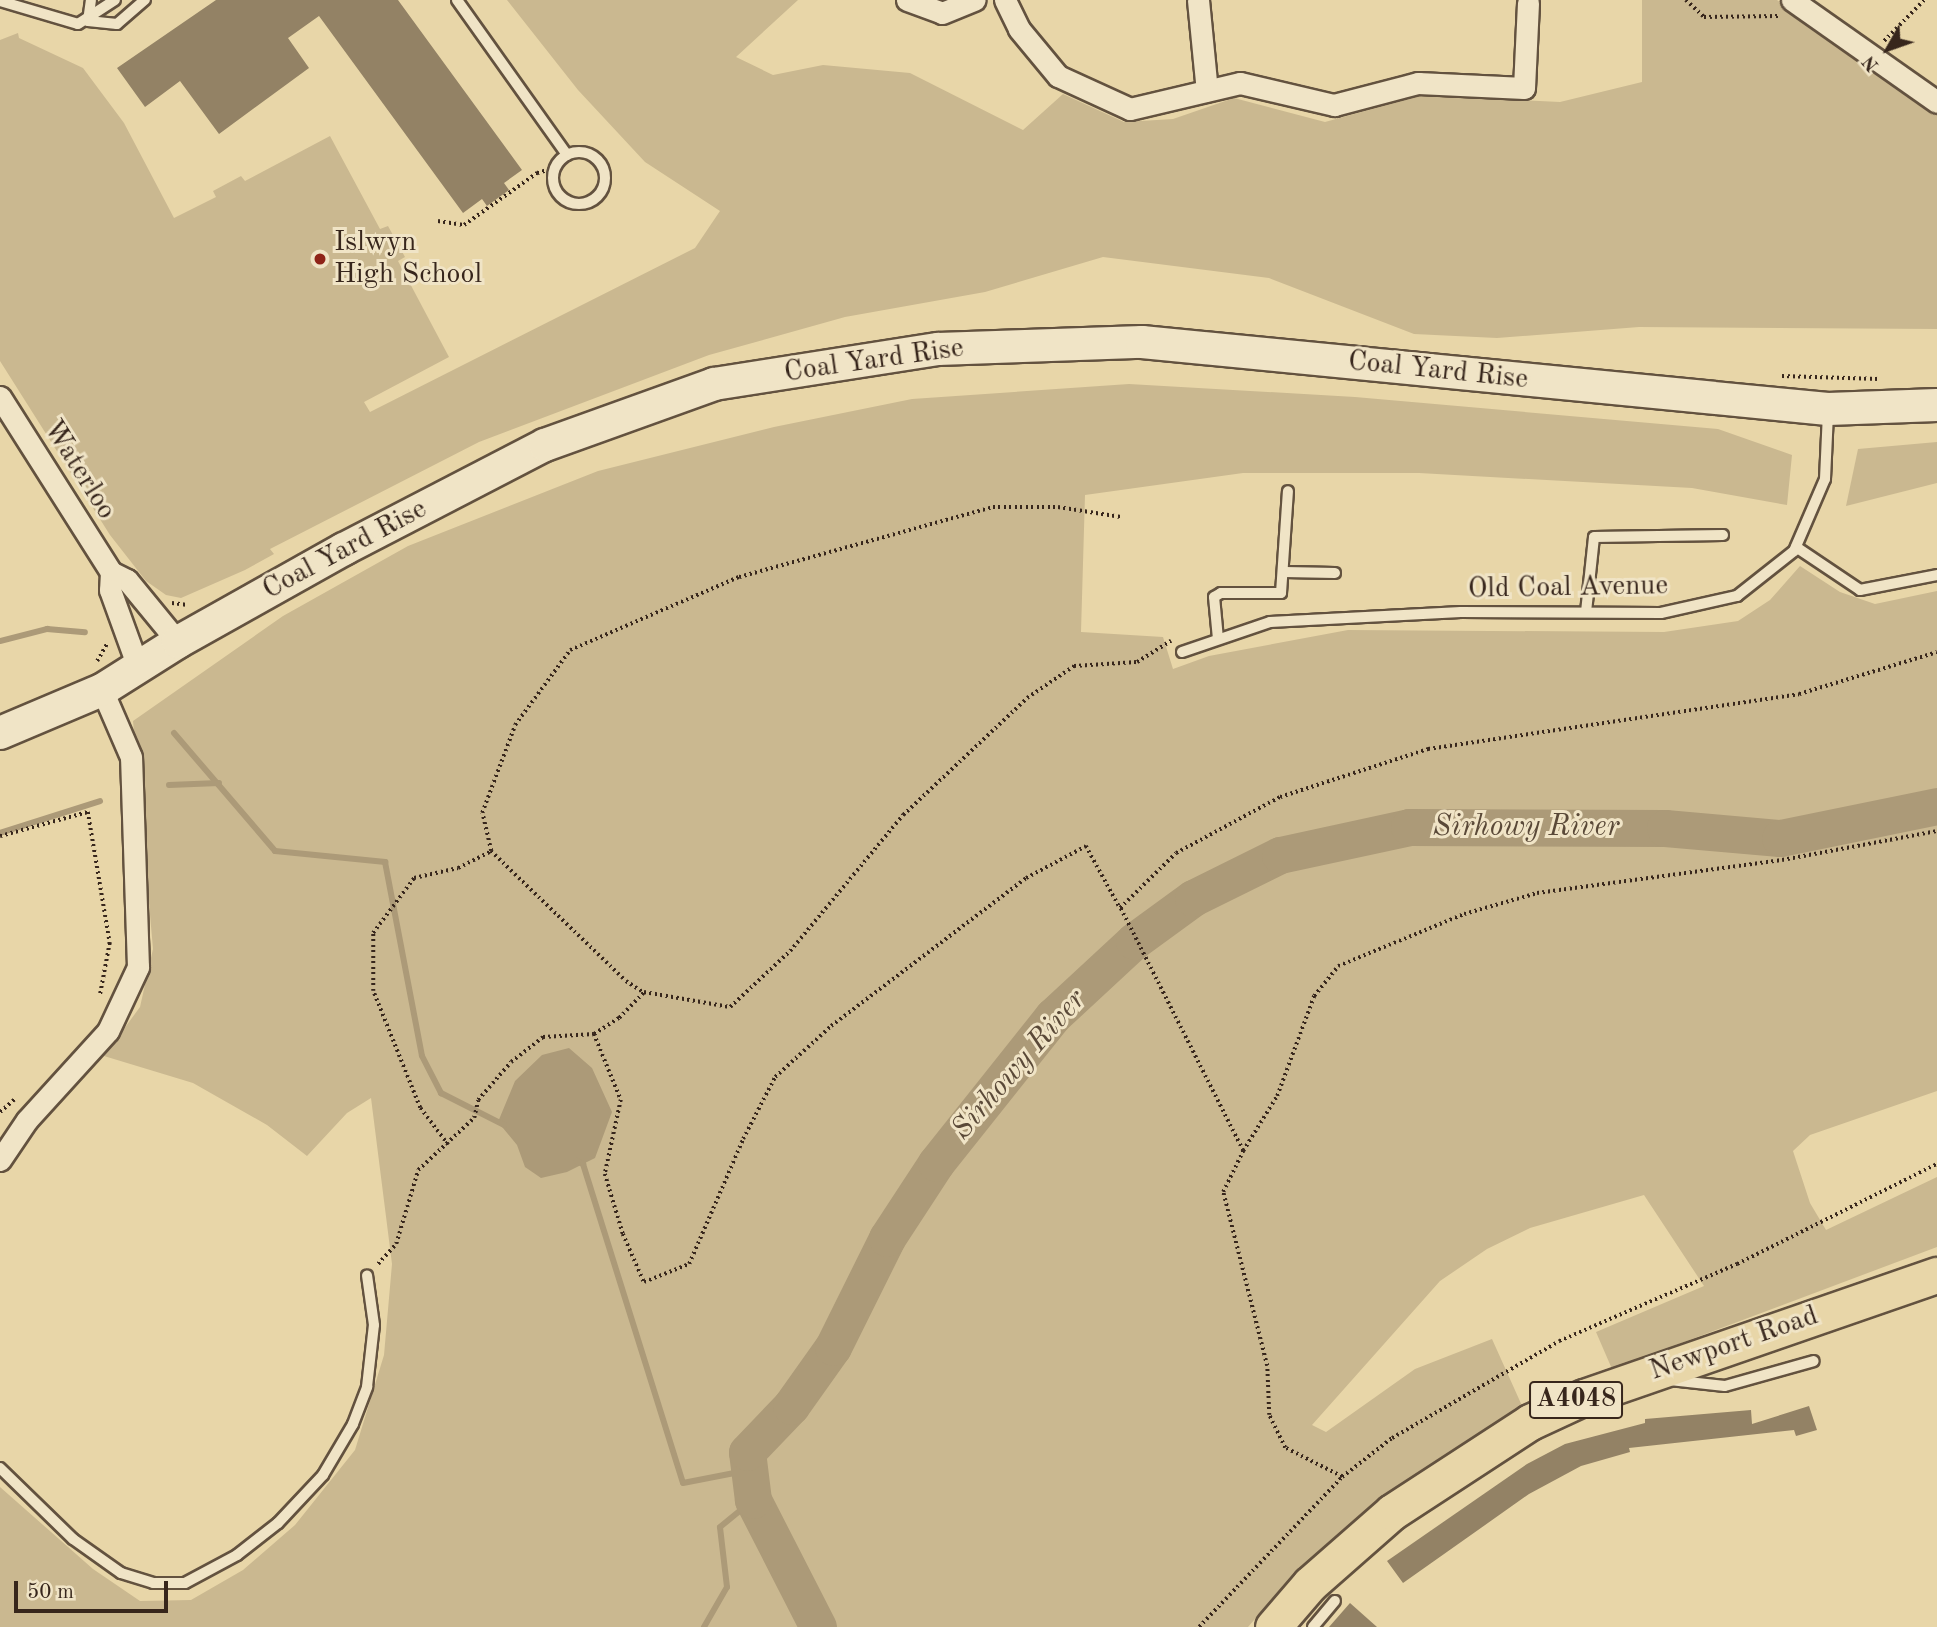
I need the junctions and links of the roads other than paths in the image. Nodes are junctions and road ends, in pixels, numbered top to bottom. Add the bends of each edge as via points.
1 (91, 0) edge
2 (115, 0) edge
3 (145, 0) edge
4 (457, 0) edge
5 (907, 0) edge
6 (974, 0) edge
7 (1005, 0) edge
8 (1198, 0) edge
9 (0, 1) edge
10 (1528, 3) dead end
11 (1797, 4) edge
12 (88, 21) junction
13 (1208, 91) junction
14 (1937, 102) edge
15 (566, 155) junction
16 (0, 397) edge
17 (1937, 405) edge
18 (1828, 409) junction
19 (1288, 491) dead end
20 (1723, 535) dead end
21 (1796, 547) junction
22 (111, 572) junction
23 (1285, 572) junction
24 (1335, 573) dead end
25 (1937, 575) edge
26 (1586, 612) junction
27 (1218, 639) junction
28 (178, 642) junction
29 (1182, 652) road end
30 (138, 667) junction
31 (96, 680) junction
32 (0, 733) edge
33 (0, 1160) edge
34 (367, 1275) road end
35 (1937, 1275) edge
36 (1814, 1361) dead end
37 (1639, 1377) junction
38 (0, 1468) edge
39 (1335, 1601) dead end
40 (1291, 1621) edge

1 - 12 lane
2 - 12 lane
3 - 12 lane via 117,24
4 - 15 lane
5 - 6 street via 942,13
7 - 13 street via 1019,29 1058,76 1130,110
8 - 13 street
9 - 12 lane via 65,22
10 - 13 street via 1524,88 1418,83 1334,105 1240,83
11 - 14 street
15 - 15 lane via 554,168 554,186 564,200 582,204 598,196 605,180 599,163 584,153
16 - 22 street, Waterloo
17 - 18 main road, Coal Yard Rise
18 - 21 lane, Old Coal Avenue via 1825,479
18 - 28 main road, Coal Yard Rise via 1142,342 938,349 714,384 545,445
19 - 23 lane
20 - 26 lane via 1594,537
21 - 25 lane via 1860,590
21 - 26 lane, Old Coal Avenue via 1737,596 1661,614
22 - 28 street, Waterloo via 127,580
22 - 30 street, Waterloo via 110,590
23 - 24 lane
23 - 27 lane via 1281,593 1221,593 1214,597
26 - 27 lane, Old Coal Avenue via 1461,612 1270,622
27 - 29 lane, Old Coal Avenue
28 - 30 main road, Coal Yard Rise
30 - 31 main road, Coal Yard Rise
31 - 32 main road, Coal Yard Rise
31 - 33 street via 131,757 138,967 108,1031 27,1120
34 - 38 lane via 374,1325 367,1387 353,1424 329,1465 278,1523 237,1555 185,1583 153,1583 121,1573 72,1539
35 - 37 main road, Newport Road / A4048
36 - 37 lane via 1725,1386
37 - 40 main road, Newport Road / A4048 via 1552,1412 1471,1457 1346,1550
39 - 40 lane

